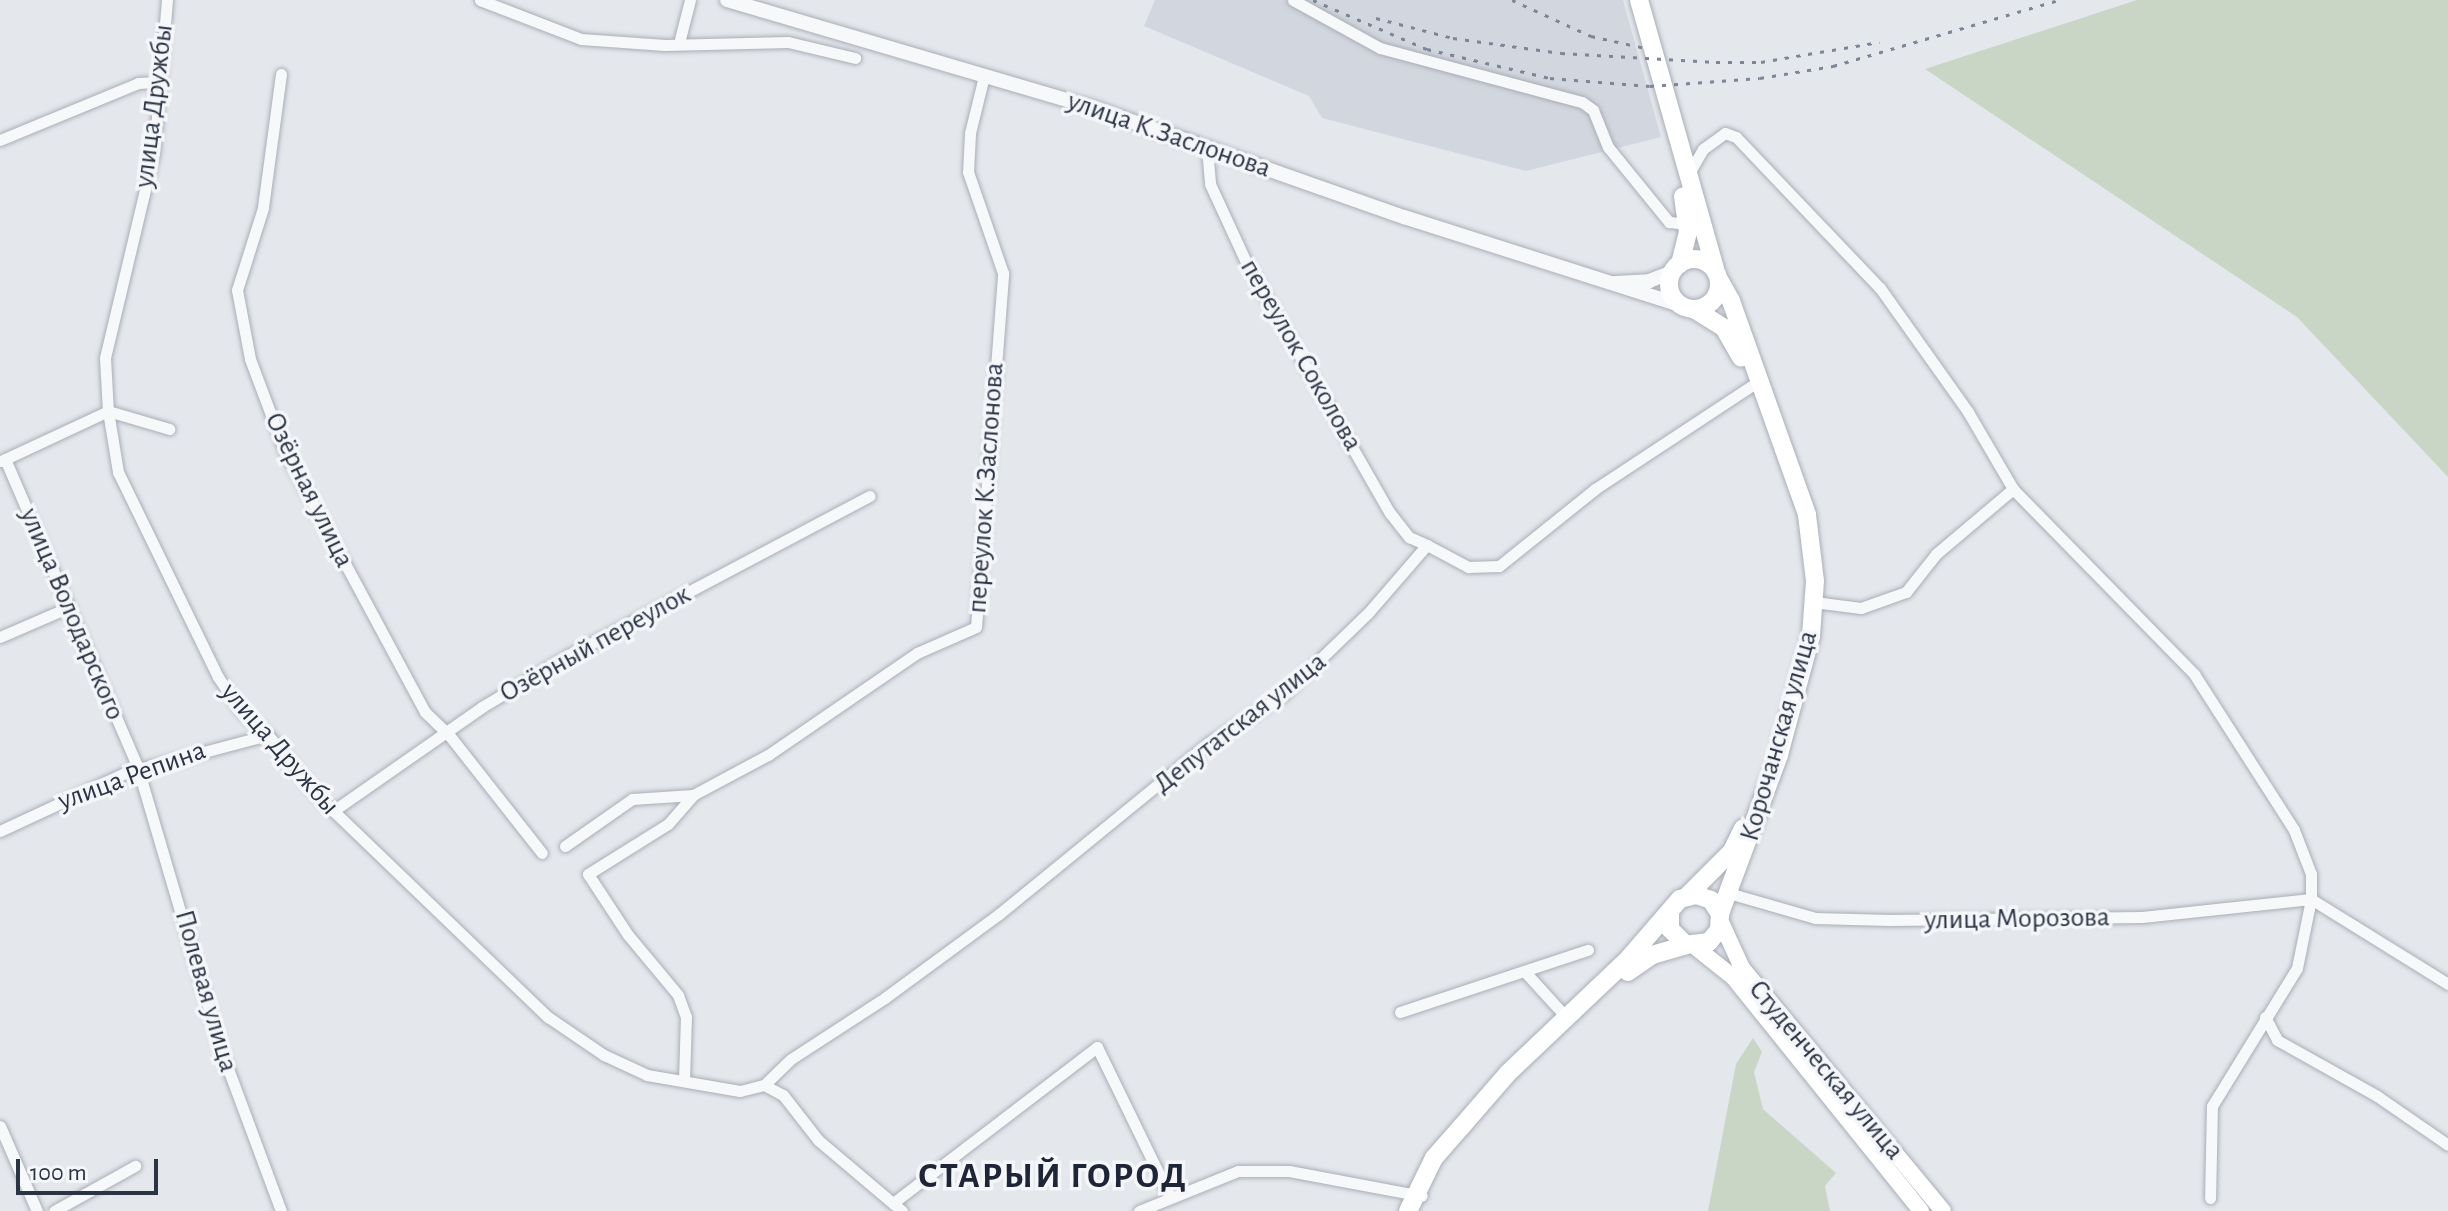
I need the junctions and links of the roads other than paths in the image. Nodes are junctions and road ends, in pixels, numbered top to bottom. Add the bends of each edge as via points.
1 (167, 0) edge
2 (480, 0) edge
3 (690, 0) edge
4 (727, 0) edge
5 (1293, 0) edge
6 (1630, 0) edge
7 (1639, 0) edge
8 (835, 34) junction
9 (680, 39) dead end
10 (830, 50) junction
11 (855, 58) dead end
12 (281, 74) dead end
13 (984, 76) junction
14 (160, 82) junction
15 (0, 140) edge
16 (1207, 148) junction
17 (1688, 175) junction
18 (1688, 224) junction
19 (1676, 268) junction
20 (1717, 275) junction
21 (1607, 283) junction
22 (1687, 307) junction
23 (1751, 386) junction
24 (108, 411) junction
25 (169, 429) dead end
26 (2, 460) edge
27 (2013, 489) junction
28 (869, 496) dead end
29 (1427, 545) junction
30 (1814, 602) junction
31 (67, 608) junction
32 (0, 637) edge
33 (268, 735) junction
34 (449, 735) junction
35 (138, 769) junction
36 (693, 795) junction
37 (333, 811) junction
38 (0, 831) edge
39 (565, 846) dead end
40 (542, 853) dead end
41 (1725, 892) junction
42 (1687, 896) junction
43 (2311, 899) junction
44 (1670, 913) junction
45 (1720, 918) junction
46 (1690, 946) junction
47 (1588, 950) dead end
48 (1526, 973) junction
49 (2448, 984) edge
50 (1400, 1012) dead end
51 (2265, 1017) junction
52 (1567, 1018) junction
53 (684, 1080) junction
54 (764, 1085) junction
55 (0, 1126) edge
56 (2448, 1145) edge
57 (135, 1166) dead end
58 (1170, 1197) junction
59 (2210, 1198) dead end
60 (1415, 1203) edge
61 (897, 1207) edge
62 (37, 1211) edge
63 (54, 1211) edge
64 (281, 1211) edge
65 (1139, 1211) edge
66 (1921, 1211) edge
67 (1943, 1211) edge

1 - 14 street, улица Дружбы
2 - 10 street via 581,39 665,45 788,42
3 - 9 street
4 - 8 street, улица К.Заслонова
5 - 18 street via 1380,48 1582,102 1593,110 1608,147 1669,222
6 - 18 main road
7 - 17 main road, Корочанская улица
8 - 10 street
8 - 13 street, улица К.Заслонова
10 - 11 street
12 - 34 street, Озёрная улица via 263,208 237,290 250,359 292,466 425,712
13 - 16 street, улица К.Заслонова
13 - 36 street, переулок К.Заслонова via 970,133 968,172 1003,273 976,627 917,653 768,755
14 - 15 street via 138,83
14 - 24 street, улица Дружбы via 154,152 105,358
16 - 21 street, улица К.Заслонова
16 - 29 street, переулок Соколова via 1210,184 1246,262 1390,513 1409,537
17 - 20 main road, Корочанская улица
17 - 27 street via 1703,149 1719,136 1736,137 1880,288 1968,412
18 - 19 main road
19 - 20 main road via 1698,259
19 - 21 street, улица К.Заслонова via 1649,281
19 - 22 main road via 1670,290
20 - 22 main road via 1713,301
20 - 30 main road, Корочанская улица via 1807,515
21 - 22 street, улица К.Заслонова
22 - 23 main road, Корочанская улица via 1731,336
23 - 29 street via 1595,489 1499,566 1468,567
23 - 42 main road, Корочанская улица via 1799,519 1807,581 1804,620 1743,828 1732,851
24 - 25 street
24 - 26 street
24 - 33 street, улица Дружбы via 118,472 171,587 218,677 241,711
26 - 31 street, улица Володарского
27 - 30 street via 1936,554 1906,592 1861,608
27 - 43 street via 2194,674 2294,830 2311,874
28 - 34 street, Озёрный переулок via 569,655 482,707
29 - 54 street, Депутатская улица via 1294,687 1210,742 999,914 791,1059
30 - 41 main road, Корочанская улица via 1807,655 1779,755 1750,842
31 - 32 street
31 - 35 street, улица Володарского
33 - 35 street, улица Репина
33 - 37 street, улица Дружбы
34 - 37 street, Озёрный переулок
34 - 40 street, Озёрная улица
35 - 38 street, улица Репина
35 - 64 street, Полевая улица via 242,1115
36 - 39 street, переулок К.Заслонова via 632,799
36 - 53 street, переулок К.Заслонова via 668,824 588,874 628,935 678,995 686,1017
37 - 53 street, улица Дружбы via 548,1017 647,1075
41 - 43 street, улица Морозова via 1815,918 1889,920 2142,917
41 - 45 main road, Корочанская улица
42 - 44 main road
42 - 45 main road via 1704,896
43 - 49 street
43 - 51 street via 2297,968
44 - 46 main road via 1674,935
44 - 52 main road
45 - 46 main road via 1709,942
45 - 67 main road, Студенческая улица via 1742,968
46 - 60 main road via 1636,964 1524,1070 1442,1162
46 - 66 main road, Студенческая улица via 1733,977
47 - 48 street
48 - 50 street
48 - 52 street
51 - 56 street via 2277,1040 2377,1096
51 - 59 street via 2212,1106
52 - 60 main road via 1462,1126
53 - 54 street, улица Дружбы via 740,1091
54 - 61 street via 783,1095 818,1140
55 - 62 street
57 - 63 street
58 - 60 street via 1251,1171 1289,1171
58 - 61 street via 1097,1047
58 - 65 street

